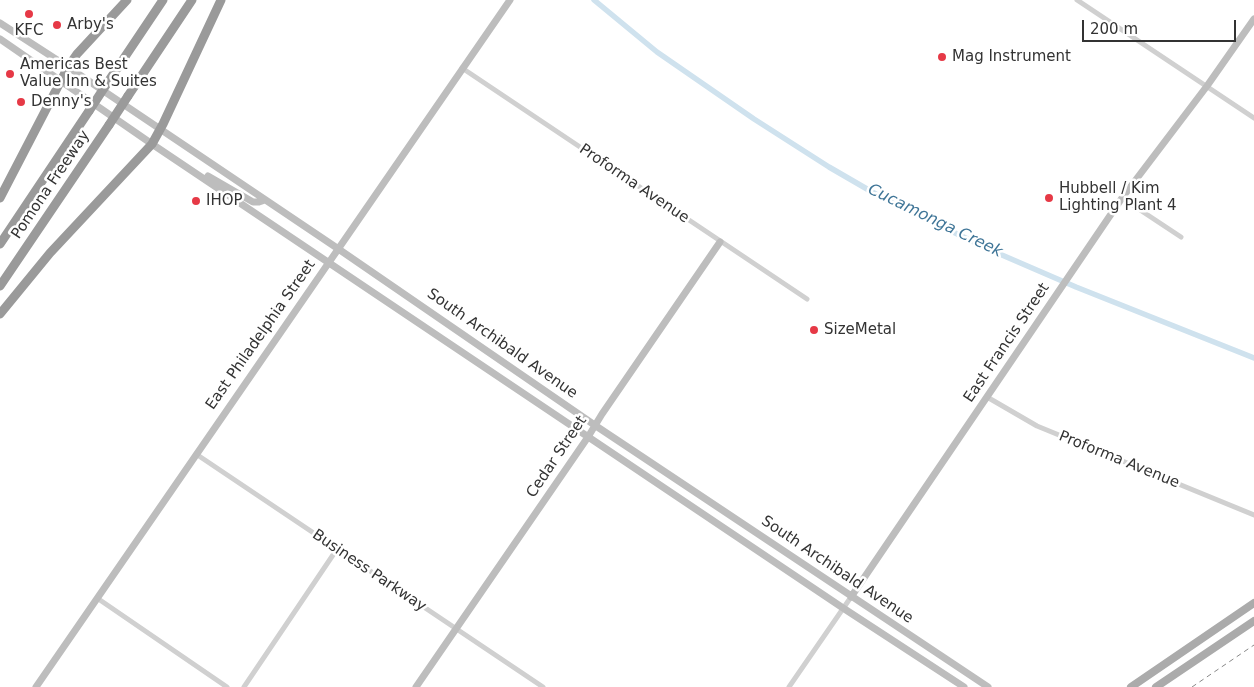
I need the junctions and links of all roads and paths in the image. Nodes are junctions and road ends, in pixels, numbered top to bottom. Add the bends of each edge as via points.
1 (127, 0) edge
2 (163, 0) edge
3 (192, 0) edge
4 (220, 0) edge
5 (510, 0) edge
6 (1077, 0) edge
7 (1254, 19) edge
8 (0, 23) edge
9 (0, 39) edge
10 (68, 67) junction
11 (462, 68) junction
12 (60, 80) junction
13 (1207, 86) junction
14 (1254, 118) edge
15 (161, 130) junction
16 (152, 144) junction
17 (187, 167) junction
18 (0, 198) edge
19 (1122, 198) junction
20 (265, 200) junction
21 (1181, 237) dead end
22 (720, 242) junction
23 (0, 244) edge
24 (338, 248) junction
25 (328, 262) junction
26 (0, 286) edge
27 (807, 299) dead end
28 (0, 314) edge
29 (987, 397) junction
30 (596, 426) junction
31 (588, 437) junction
32 (196, 454) junction
33 (1254, 516) edge
34 (337, 549) junction
35 (851, 597) junction
36 (97, 598) junction
37 (1254, 603) edge
38 (843, 608) junction
39 (1254, 621) edge
40 (456, 629) junction
41 (36, 687) edge
42 (227, 687) edge
43 (244, 687) edge
44 (416, 687) edge
45 (543, 687) edge
46 (790, 687) edge
47 (964, 687) edge
48 (988, 687) edge
49 (1131, 687) edge
50 (1156, 687) edge

1 - 10 highway
2 - 23 highway, Pomona Freeway, bridge
3 - 26 highway, Pomona Freeway, bridge
4 - 15 highway
5 - 11 main road, East Philadelphia Street
6 - 13 street
7 - 13 main road, East Francis Street
8 - 10 main road, South Archibald Avenue
9 - 12 main road, South Archibald Avenue
10 - 12 highway
10 - 15 main road, South Archibald Avenue
11 - 22 street, Proforma Avenue
11 - 24 main road, East Philadelphia Street
12 - 16 main road, South Archibald Avenue
12 - 18 highway
13 - 14 street
13 - 19 main road, East Francis Street
15 - 16 highway
15 - 20 main road, South Archibald Avenue
16 - 17 main road, South Archibald Avenue
16 - 28 highway via 50,252
17 - 20 main road via 254,202
17 - 25 main road, South Archibald Avenue
19 - 21 street
19 - 29 main road, East Francis Street
20 - 24 main road, South Archibald Avenue
22 - 27 street, Proforma Avenue
22 - 30 main road, Cedar Street
24 - 25 main road, East Philadelphia Street
24 - 30 main road, South Archibald Avenue
25 - 31 main road, South Archibald Avenue
25 - 32 main road, East Philadelphia Street
29 - 33 street, Proforma Avenue via 1037,426
29 - 35 main road, East Francis Street
30 - 31 main road, Cedar Street
30 - 35 main road, South Archibald Avenue
31 - 38 main road, South Archibald Avenue
31 - 40 main road, Cedar Street
32 - 34 street, Business Parkway
32 - 36 main road, East Philadelphia Street
34 - 40 street, Business Parkway
34 - 43 street
35 - 38 street, East Francis Street
35 - 48 main road, South Archibald Avenue
36 - 41 main road, East Philadelphia Street
36 - 42 street
37 - 49 main road
38 - 46 street, East Francis Street
38 - 47 main road, South Archibald Avenue
39 - 50 main road
40 - 44 main road, Cedar Street
40 - 45 street, Business Parkway

